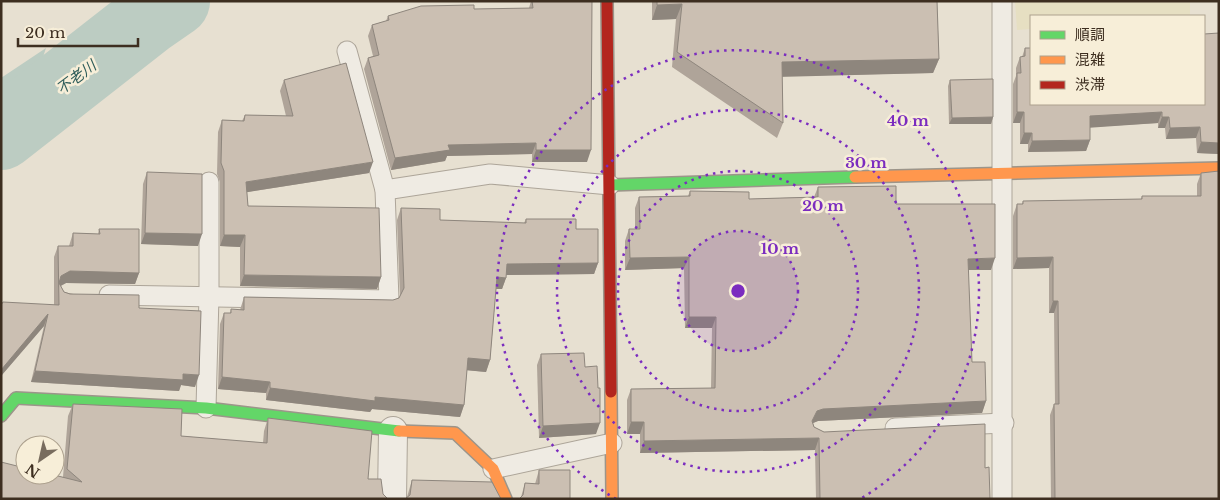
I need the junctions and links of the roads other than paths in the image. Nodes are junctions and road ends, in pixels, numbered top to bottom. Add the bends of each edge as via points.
1 (607, 1) edge
2 (1002, 1) edge
3 (347, 51) dead end
4 (1219, 168) edge
5 (1002, 172) junction
6 (209, 182) dead end
7 (610, 186) junction
8 (385, 190) junction
9 (94, 294) edge
10 (209, 296) junction
11 (206, 408) junction
12 (1, 416) edge
13 (1004, 423) junction
14 (878, 429) edge
15 (393, 431) junction
16 (612, 443) junction
17 (493, 469) junction
18 (392, 499) edge
19 (506, 499) edge
20 (612, 499) edge
21 (1002, 499) edge

1 - 7 street
2 - 5 lane
3 - 8 lane
4 - 5 street
5 - 7 street
5 - 13 lane
6 - 10 lane
7 - 8 lane via 490,174
7 - 16 street
8 - 10 lane via 389,300
9 - 10 lane
10 - 11 lane
11 - 12 street via 16,398
11 - 15 street
13 - 14 lane
13 - 21 lane
15 - 17 street via 454,432
15 - 18 street
16 - 17 lane
16 - 20 street
17 - 19 street

